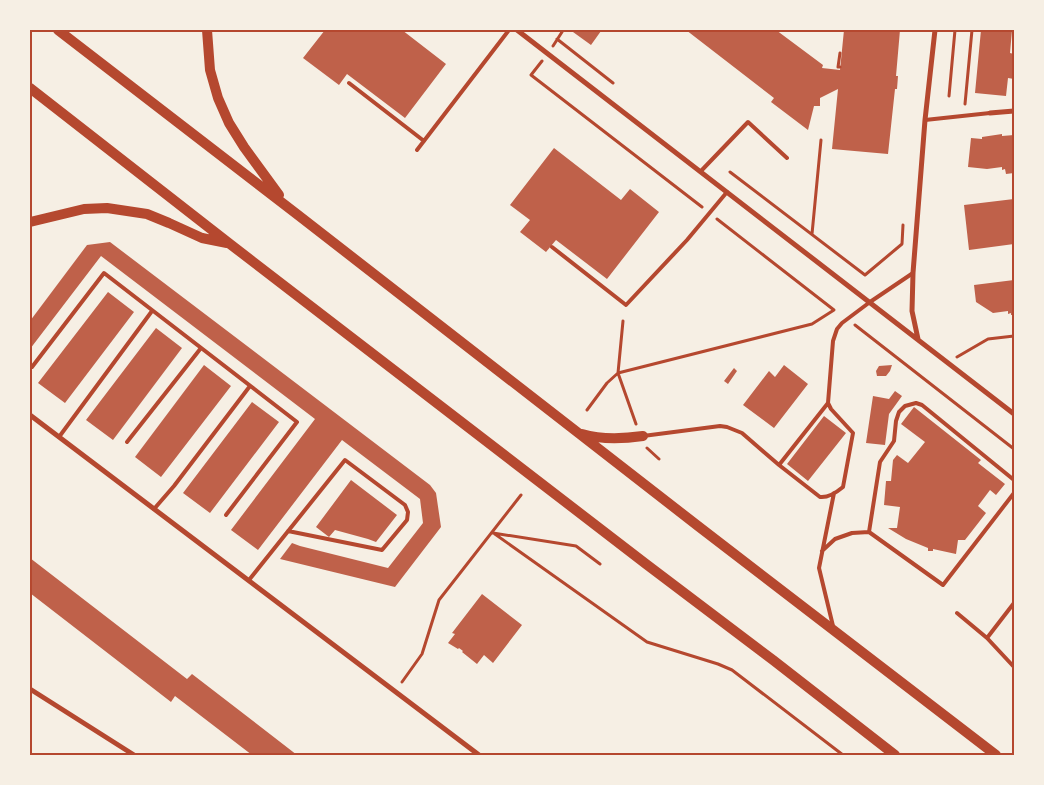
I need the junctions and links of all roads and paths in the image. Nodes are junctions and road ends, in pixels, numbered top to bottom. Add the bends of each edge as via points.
1 (58, 30) edge
2 (207, 30) edge
3 (509, 30) edge
4 (517, 30) edge
5 (560, 30) edge
6 (935, 30) edge
7 (955, 30) edge
8 (972, 30) edge
9 (557, 39) junction
10 (548, 53) junction
11 (840, 53) dead end
12 (840, 67) dead end
13 (349, 83) dead end
14 (614, 83) dead end
15 (30, 88) edge
16 (949, 96) dead end
17 (965, 104) dead end
18 (1014, 111) edge
19 (990, 113) joint
20 (925, 120) junction
21 (821, 140) dead end
22 (424, 141) junction
23 (417, 150) dead end
24 (787, 158) dead end
25 (701, 172) junction
26 (730, 172) dead end
27 (727, 192) junction
28 (298, 215) junction
29 (31, 222) edge
30 (904, 224) dead end
31 (812, 235) junction
32 (230, 244) junction
33 (552, 247) dead end
34 (913, 273) junction
35 (870, 302) junction
36 (834, 310) dead end
37 (152, 311) junction
38 (847, 319) junction
39 (623, 321) dead end
40 (1014, 336) edge
41 (918, 339) junction
42 (201, 348) junction
43 (948, 363) junction
44 (32, 367) dead end
45 (618, 374) junction
46 (250, 386) junction
47 (828, 403) junction
48 (587, 410) dead end
49 (1014, 414) edge
50 (30, 415) edge
51 (574, 430) junction
52 (642, 436) junction
53 (59, 437) junction
54 (127, 442) dead end
55 (1014, 449) edge
56 (659, 459) dead end
57 (779, 465) junction
58 (1014, 480) edge
59 (834, 493) junction
60 (1014, 493) edge
61 (521, 495) dead end
62 (154, 509) junction
63 (226, 515) dead end
64 (288, 531) junction
65 (492, 532) junction
66 (870, 532) junction
67 (822, 551) junction
68 (600, 564) dead end
69 (249, 580) junction
70 (1014, 603) edge
71 (1008, 611) junction
72 (957, 613) dead end
73 (1014, 616) edge
74 (835, 630) junction
75 (987, 638) junction
76 (1014, 667) edge
77 (410, 670) dead end
78 (30, 689) edge
79 (134, 755) edge
80 (479, 755) edge
81 (843, 755) edge
82 (895, 755) edge
83 (996, 755) edge

1 - 28 main road
2 - 28 main road via 210,70 222,109 267,180
3 - 22 lane
4 - 10 street
5 - 9 path via 562,32
6 - 20 street
7 - 16 path
8 - 17 path
9 - 10 path
9 - 14 path
10 - 25 street
11 - 12 path
13 - 22 lane
15 - 32 main road
18 - 19 street
19 - 20 lane
20 - 34 street
21 - 31 path
22 - 23 lane
24 - 25 lane via 748,122
25 - 27 street
26 - 31 path
27 - 33 lane via 626,305
27 - 35 street
28 - 51 main road
29 - 32 main road via 84,209 107,208 147,214 202,238
30 - 31 path via 902,244 865,275
32 - 82 main road
34 - 35 lane
34 - 41 street via 912,311
35 - 38 lane
35 - 41 street
36 - 38 path
37 - 42 lane
37 - 44 lane via 104,274
37 - 53 lane
38 - 47 lane via 837,330 833,341
38 - 55 path
39 - 45 path
40 - 43 path via 988,339
41 - 43 street
42 - 46 lane
42 - 54 lane
43 - 49 street
45 - 48 path
45 - 52 path
46 - 62 lane
46 - 63 lane via 297,422
47 - 57 lane
47 - 59 lane via 853,433 843,487
50 - 53 street
51 - 52 main road via 604,438
51 - 74 main road
52 - 56 path via 645,445
52 - 57 lane via 727,426 742,433
53 - 62 street
57 - 59 lane via 820,498
58 - 66 lane via 922,405 905,406 896,421 894,441 880,462
59 - 67 lane
60 - 66 lane via 943,585
61 - 65 path
62 - 69 street
64 - 64 lane via 345,460 405,505 408,512 407,520 382,550
64 - 69 lane
65 - 68 path via 576,546
65 - 77 path via 439,600 422,654
65 - 81 path via 647,642 732,670
66 - 67 lane via 835,539
67 - 74 lane via 819,571
69 - 80 street
70 - 71 lane
71 - 73 lane
71 - 75 lane
72 - 75 lane
74 - 83 main road
75 - 76 lane
78 - 79 street

